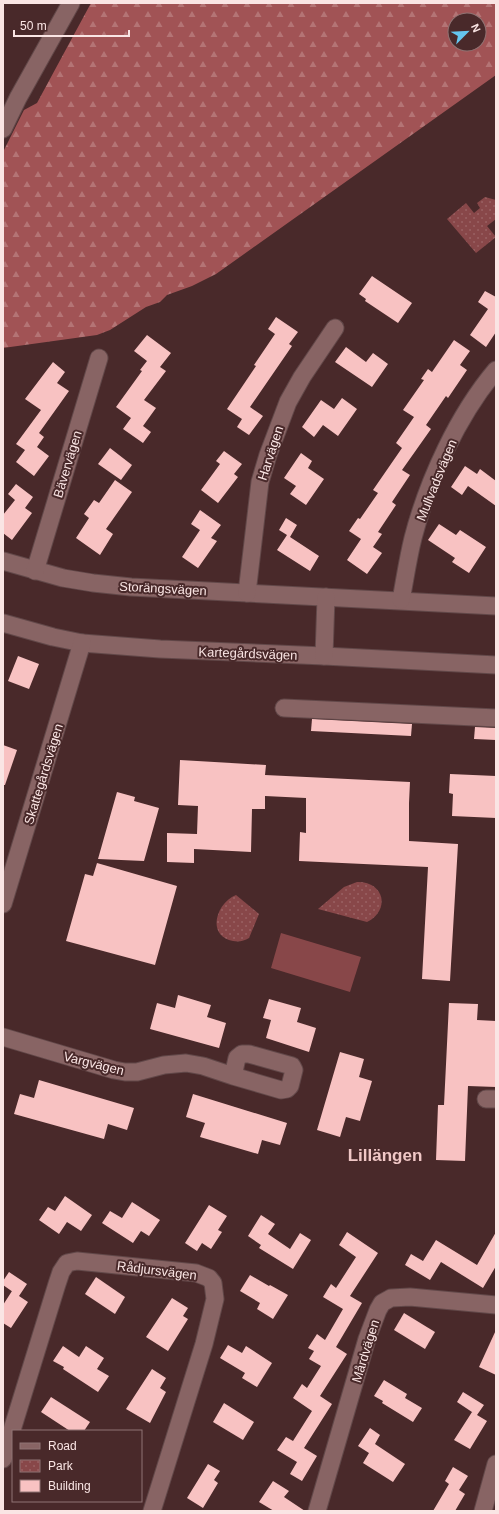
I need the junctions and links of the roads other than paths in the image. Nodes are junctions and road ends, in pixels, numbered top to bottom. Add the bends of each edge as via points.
1 (71, 3) edge
2 (3, 129) edge
3 (335, 328) dead end
4 (99, 358) dead end
5 (496, 370) edge
6 (3, 561) edge
7 (35, 571) junction
8 (247, 593) junction
9 (326, 597) junction
10 (401, 600) junction
11 (496, 606) edge
12 (3, 623) edge
13 (82, 643) junction
14 (324, 656) junction
15 (496, 665) edge
16 (284, 708) dead end
17 (496, 718) edge
18 (3, 904) edge
19 (3, 1037) edge
20 (233, 1076) dead end
21 (496, 1305) edge
22 (3, 1459) edge
23 (496, 1464) edge
24 (152, 1511) edge
25 (317, 1511) edge
26 (483, 1511) edge

1 - 2 street
3 - 8 street, Harvägen via 288,402 268,454 260,482
4 - 7 street, Bävervägen
5 - 10 street, Mullvadsvägen via 466,412 430,486 413,537
6 - 7 street, Storängsvägen
7 - 8 street, Storängsvägen via 62,578 131,587
8 - 9 street, Storängsvägen
9 - 10 street, Storängsvägen
9 - 14 street
10 - 11 street, Storängsvägen
12 - 13 street, Kartegårdsvägen
13 - 14 street, Kartegårdsvägen
13 - 18 street, Skattegårdsvägen
14 - 15 street, Kartegårdsvägen
16 - 17 street
19 - 20 street, Vargvägen via 125,1072 186,1063
21 - 25 street, Mårdvägen via 410,1297 391,1298 382,1303 367,1338
22 - 24 street, Rådjursvägen via 57,1284 67,1263 77,1261 196,1273 209,1278 213,1283 215,1299 204,1344
23 - 26 street

